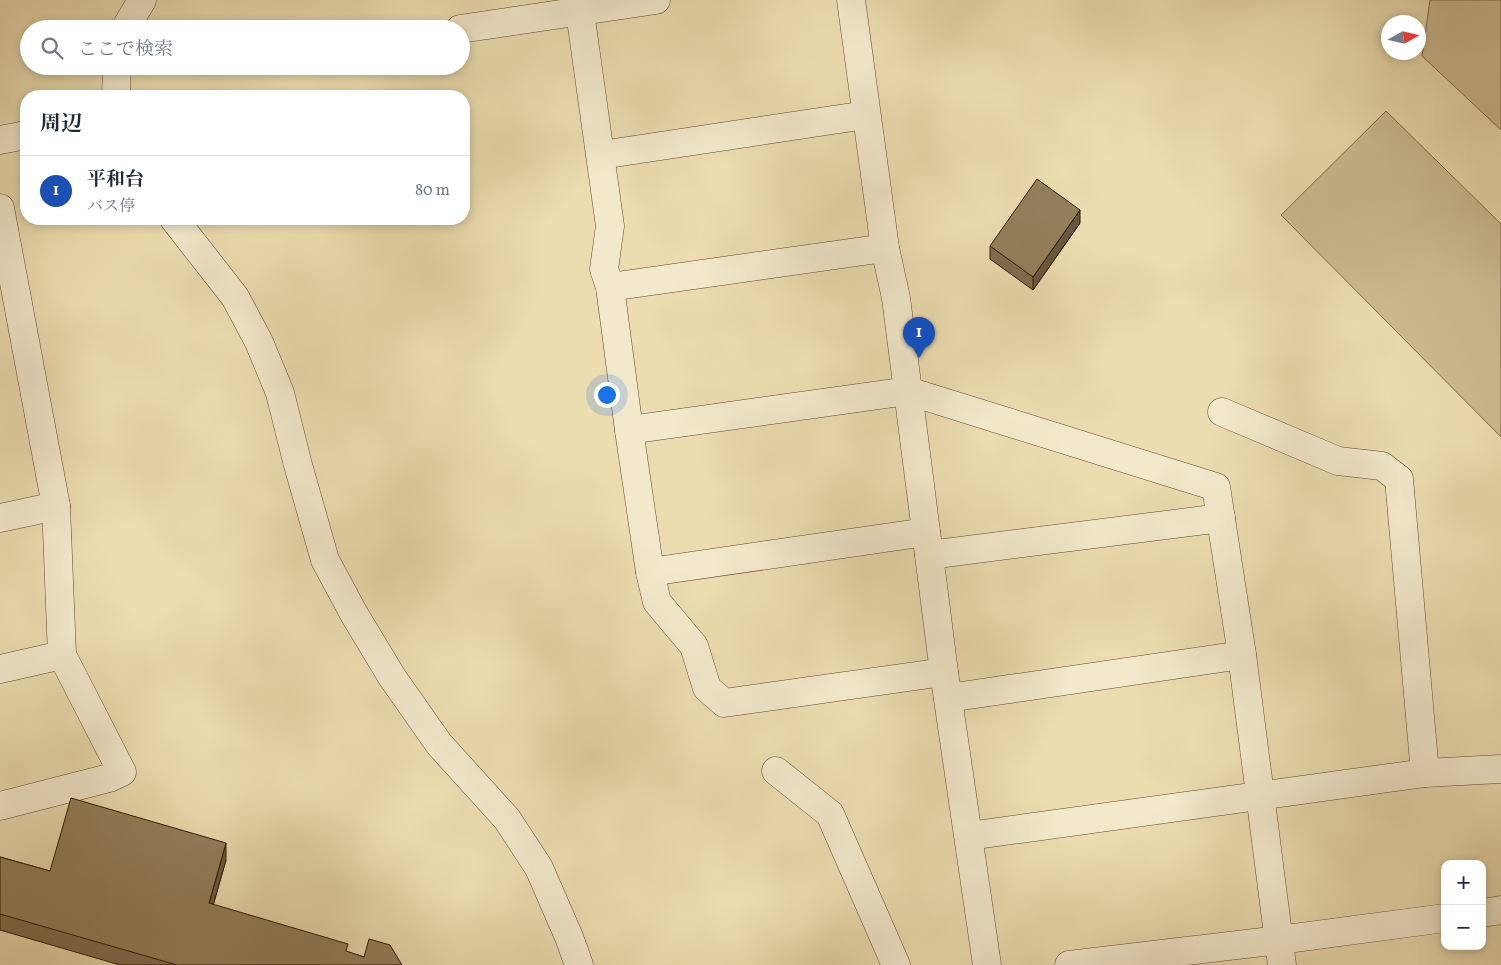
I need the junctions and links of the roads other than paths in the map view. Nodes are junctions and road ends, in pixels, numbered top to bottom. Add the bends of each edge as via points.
1 (142, 0) edge
2 (656, 0) edge
3 (851, 0) edge
4 (580, 12) junction
5 (131, 20) edge
6 (470, 28) edge
7 (117, 75) edge
8 (116, 90) edge
9 (866, 115) junction
10 (20, 136) edge
11 (0, 140) edge
12 (601, 155) junction
13 (0, 208) edge
14 (179, 225) edge
15 (885, 248) junction
16 (610, 287) junction
17 (908, 391) junction
18 (1222, 412) dead end
19 (629, 430) junction
20 (56, 506) junction
21 (0, 518) edge
22 (1222, 518) junction
23 (927, 544) junction
24 (650, 572) junction
25 (62, 655) junction
26 (1242, 655) junction
27 (0, 669) edge
28 (946, 685) junction
29 (1501, 769) edge
30 (776, 771) dead end
31 (1425, 774) junction
32 (1259, 796) junction
33 (0, 806) edge
34 (969, 836) junction
35 (1501, 910) edge
36 (1486, 912) edge
37 (1441, 919) edge
38 (1280, 953) edge
39 (579, 965) edge
40 (896, 965) edge
41 (987, 965) edge
42 (1069, 965) edge

1 - 5 street
2 - 4 street
3 - 9 street
4 - 6 street
4 - 12 street
7 - 8 street
9 - 12 street
9 - 15 street
10 - 11 street
12 - 16 street via 610,226 604,269
13 - 20 street
14 - 39 street via 235,297 259,342 280,393 325,560 354,614 392,677 439,744 507,819 538,868 570,937
15 - 16 street
15 - 17 street via 896,298
16 - 19 street
17 - 19 street
17 - 22 street via 1216,487
17 - 23 street
18 - 31 street via 1338,461 1382,466 1399,479
19 - 24 street
20 - 21 street
20 - 25 street
22 - 23 street
22 - 26 street
23 - 24 street
23 - 28 street
24 - 28 street via 658,602 694,646 707,688 724,703
25 - 27 street
25 - 33 street via 122,772 110,778
26 - 28 street
26 - 32 street
28 - 34 street
29 - 31 street
30 - 40 street via 830,814
31 - 32 street
32 - 34 street
32 - 38 street
34 - 41 street
35 - 36 street
37 - 38 street
38 - 42 street

